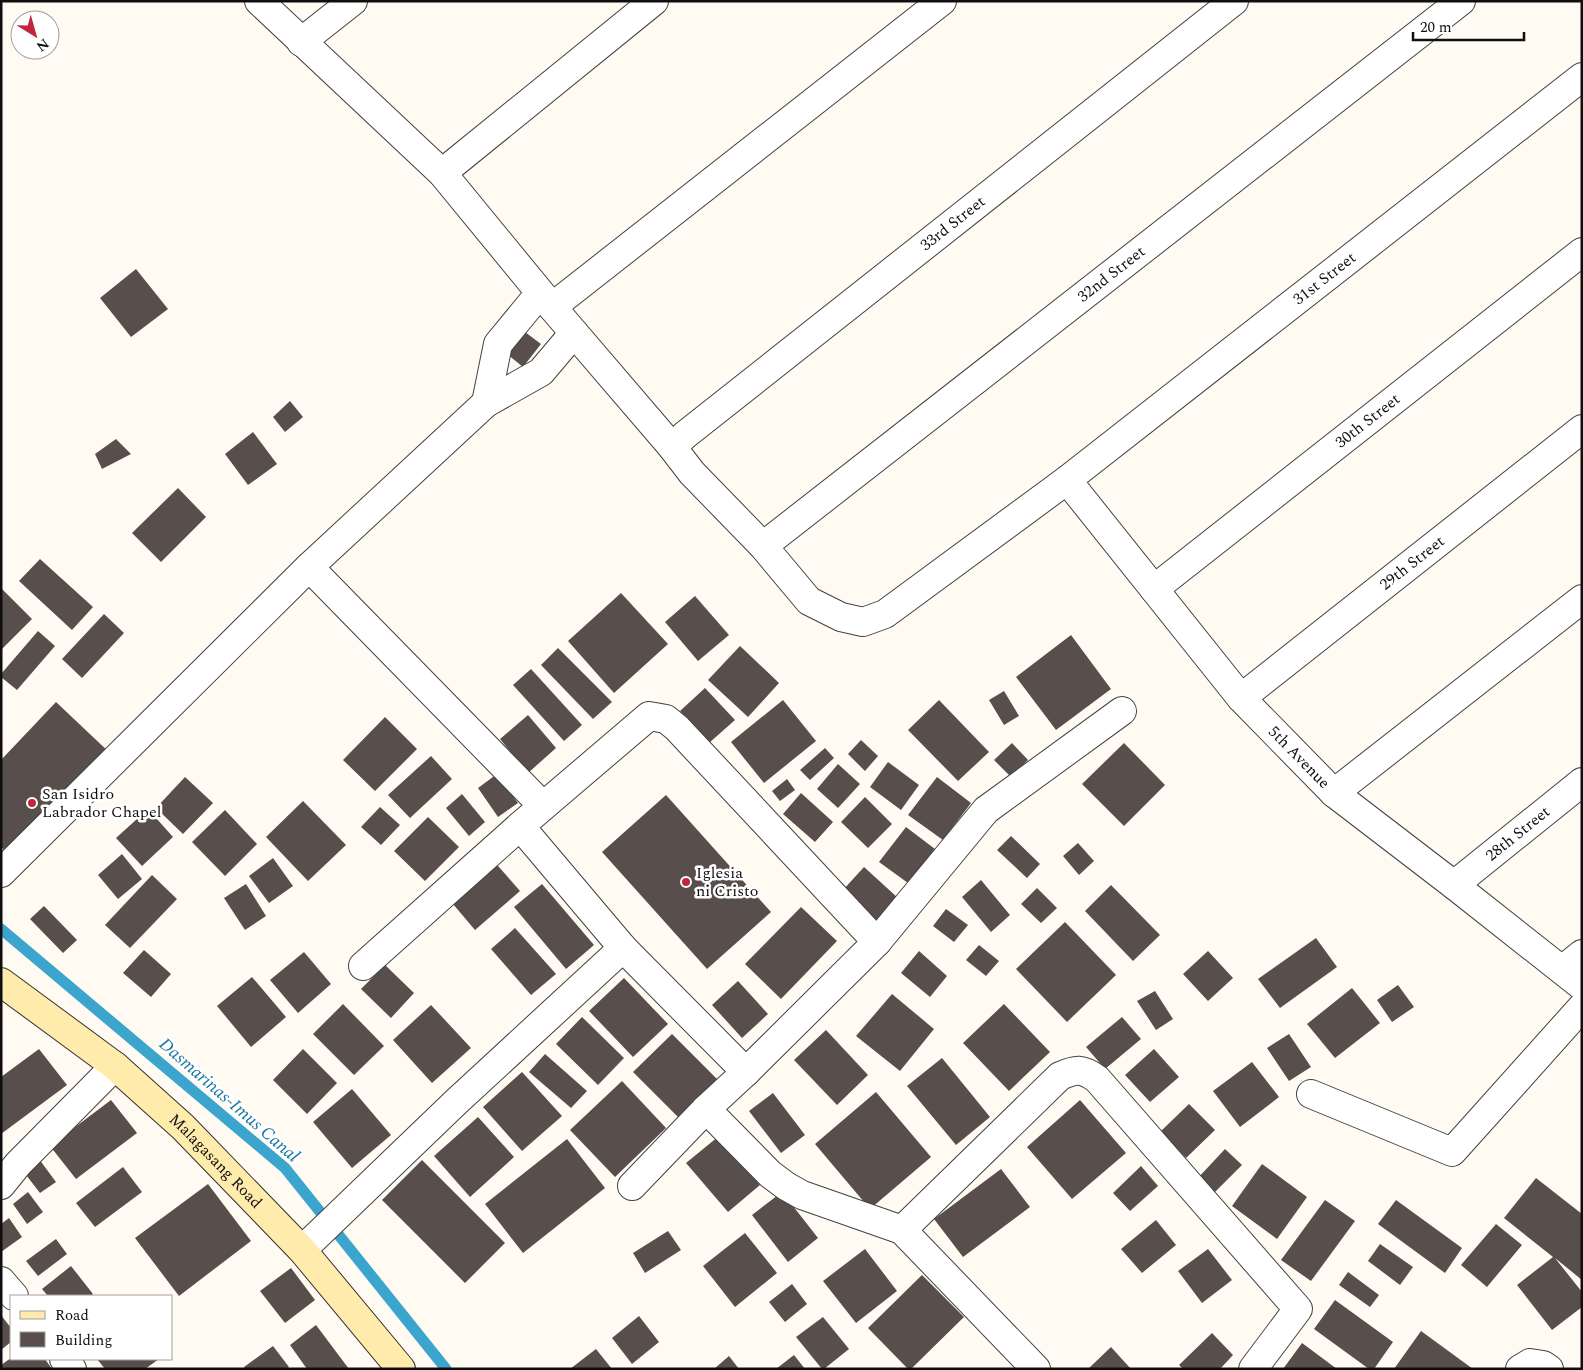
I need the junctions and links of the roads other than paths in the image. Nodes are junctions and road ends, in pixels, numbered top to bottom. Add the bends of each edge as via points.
1 (259, 1) edge
2 (353, 1) edge
3 (654, 1) edge
4 (942, 1) edge
5 (1234, 1) edge
6 (1461, 1) edge
7 (301, 42) junction
8 (1582, 77) edge
9 (442, 173) junction
10 (1582, 252) edge
11 (546, 300) junction
12 (574, 333) junction
13 (486, 403) junction
14 (1582, 429) edge
15 (672, 447) junction
16 (1067, 480) junction
17 (763, 546) junction
18 (309, 568) junction
19 (1154, 588) junction
20 (1582, 599) edge
21 (1241, 698) junction
22 (1122, 711) dead end
23 (1582, 782) edge
24 (1334, 793) junction
25 (543, 806) junction
26 (520, 826) junction
27 (1, 873) edge
28 (1454, 885) junction
29 (877, 942) junction
30 (622, 948) junction
31 (363, 966) dead end
32 (1575, 970) edge
33 (1, 982) edge
34 (1582, 1007) edge
35 (115, 1066) junction
36 (746, 1072) junction
37 (1311, 1094) dead end
38 (706, 1109) junction
39 (1, 1185) edge
40 (632, 1186) dead end
41 (902, 1230) junction
42 (302, 1250) junction
43 (1, 1282) edge
44 (13, 1295) edge
45 (401, 1369) edge
46 (1036, 1369) edge
47 (1252, 1369) edge
48 (1520, 1369) edge
49 (1548, 1369) edge

1 - 7 street, 31st Street
2 - 7 street
3 - 9 street
4 - 11 street
5 - 15 street, 33rd Street
6 - 17 street, 32nd Street
7 - 9 street, 31st Street
8 - 16 street, 31st Street
9 - 11 street, 31st Street
10 - 19 street, 30th Street
11 - 12 street, 31st Street
11 - 13 street via 498,344
12 - 13 street via 541,372
12 - 15 street, 31st Street
13 - 18 street
14 - 21 street, 29th Street
15 - 17 street, 31st Street via 692,473
16 - 17 street, 31st Street via 885,614 863,622 841,618 809,600
16 - 19 street, 5th Avenue
18 - 25 street
18 - 27 street
19 - 21 street, 5th Avenue
20 - 24 street
21 - 24 street, 5th Avenue
22 - 29 street via 986,810
23 - 28 street, 28th Street
24 - 28 street, 5th Avenue
25 - 26 street
25 - 29 street via 649,716 666,719
26 - 30 street
26 - 31 street
28 - 32 street, 5th Avenue
29 - 36 street
30 - 36 street
30 - 42 street
33 - 35 main road, Malagasang Road
34 - 37 street via 1452,1152
35 - 39 street
35 - 42 main road, Malagasang Road via 183,1127
36 - 38 street
38 - 40 street
38 - 41 street via 786,1186 802,1195
41 - 46 street
41 - 47 street via 1060,1076 1074,1070 1088,1072 1298,1309
42 - 45 main road, Malagasang Road
43 - 44 street
48 - 49 street via 1530,1363

